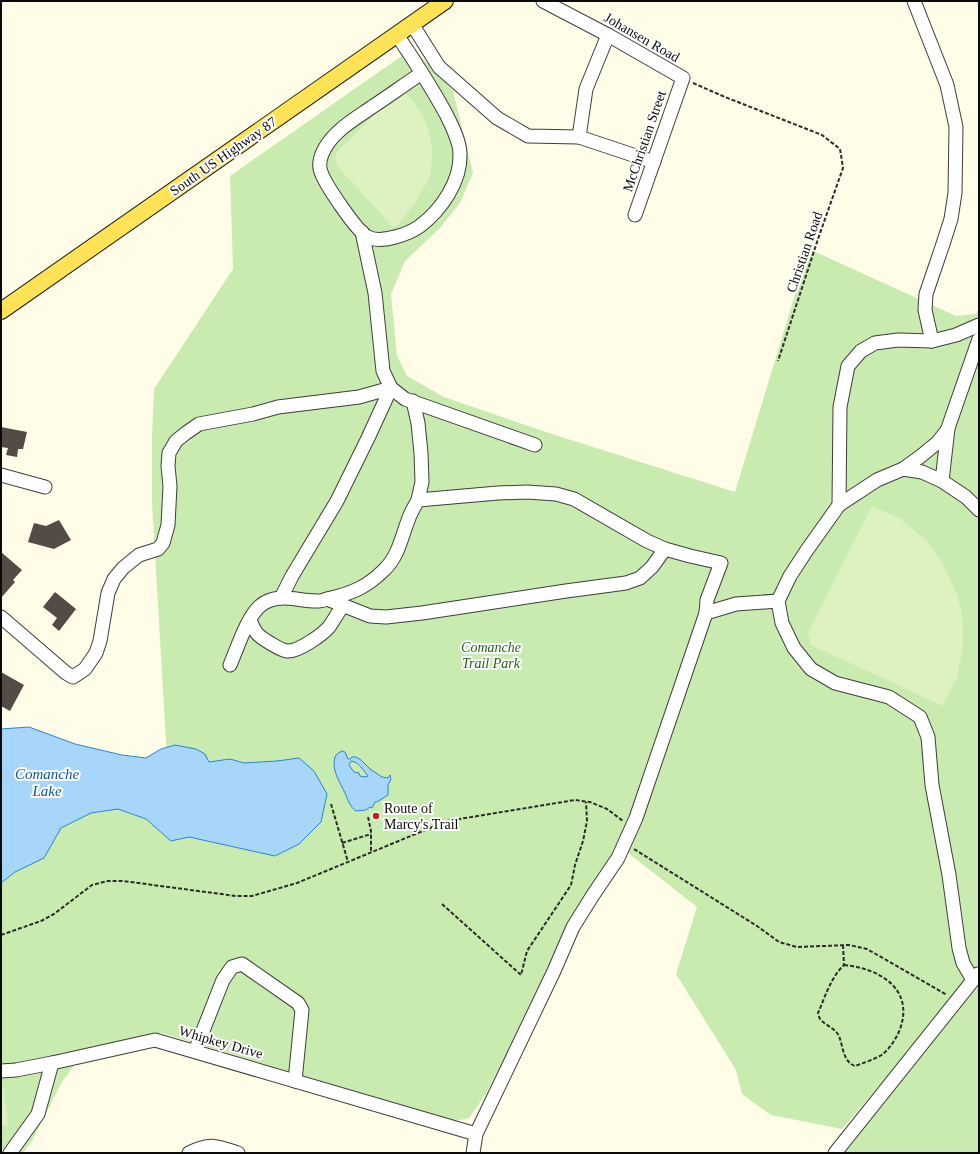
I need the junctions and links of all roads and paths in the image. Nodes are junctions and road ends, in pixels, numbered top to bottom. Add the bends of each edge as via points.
1 (445, 1) edge
2 (544, 1) edge
3 (914, 1) edge
4 (412, 24) junction
5 (397, 35) junction
6 (608, 35) junction
7 (422, 73) junction
8 (683, 78) junction
9 (579, 137) junction
10 (654, 162) junction
11 (635, 215) dead end
12 (362, 232) junction
13 (1, 311) edge
14 (979, 325) edge
15 (979, 339) edge
16 (932, 341) junction
17 (778, 361) dead end
18 (391, 388) junction
19 (413, 401) junction
20 (948, 428) junction
21 (535, 445) dead end
22 (903, 469) junction
23 (1, 475) edge
24 (942, 481) junction
25 (45, 487) dead end
26 (418, 500) junction
27 (839, 505) junction
28 (979, 510) edge
29 (665, 549) junction
30 (281, 598) junction
31 (327, 599) junction
32 (778, 601) junction
33 (343, 606) junction
34 (706, 613) junction
35 (1, 617) edge
36 (250, 620) junction
37 (230, 665) dead end
38 (586, 802) junction
39 (331, 804) dead end
40 (368, 817) dead end
41 (632, 828) junction
42 (371, 834) junction
43 (342, 843) junction
44 (625, 843) junction
45 (371, 852) junction
46 (348, 862) junction
47 (442, 904) dead end
48 (1, 935) edge
49 (843, 945) junction
50 (844, 965) junction
51 (976, 977) edge
52 (957, 1000) junction
53 (194, 1051) junction
54 (52, 1062) junction
55 (1, 1071) edge
56 (295, 1081) junction
57 (476, 1134) junction
58 (10, 1153) edge
59 (189, 1153) edge
60 (238, 1153) edge
61 (473, 1153) edge
62 (835, 1153) edge

1 - 4 main road, South US Highway 87
2 - 6 street, Johansen Road
3 - 16 street via 947,85 956,127 955,194 951,219 926,294 925,310
4 - 5 main road, South US Highway 87
4 - 9 street via 439,67 497,118 528,136
5 - 7 street
5 - 13 main road, South US Highway 87
6 - 8 street, Johansen Road
6 - 9 street via 586,89
7 - 12 street via 333,136 320,158 320,171 329,187
7 - 12 street via 456,136 460,154 458,174 449,194 419,226 404,234 380,240 368,238
8 - 10 street, McChristian Street
8 - 17 path, Christian Road via 822,135 840,149 843,168
9 - 10 street
10 - 11 street, McChristian Street
12 - 18 street via 375,293 383,371
14 - 16 street via 956,335
15 - 20 street
16 - 27 street via 898,340 875,343 861,351 848,366 840,407
18 - 19 street
18 - 30 street via 337,501
18 - 35 street via 359,397 278,407 199,424 176,441 169,453 168,525 164,543 158,549 139,555 114,579 108,593 96,653 84,670 73,677
19 - 21 street
19 - 26 street via 421,453 422,482
20 - 22 street via 938,442
20 - 24 street
22 - 24 street via 922,472
22 - 27 street via 877,480
23 - 25 street
24 - 28 street via 966,496
26 - 29 street via 498,493 556,494 574,499
26 - 31 street via 411,512 396,556 384,570 364,587
27 - 32 street via 790,576
29 - 33 street via 640,578 626,583 386,617 370,616
29 - 34 street via 721,563
30 - 31 street via 319,601
30 - 36 street via 260,606
31 - 33 street
32 - 34 street via 736,604
32 - 51 street via 782,623 794,648 811,669 835,683 889,697 920,717 928,738 932,785 949,875 959,948 963,963
33 - 36 street via 328,628 295,650 287,651 259,637
34 - 41 street
36 - 37 street
38 - 41 path via 607,809
38 - 45 path via 575,800 447,821
38 - 47 path via 587,821 571,885 527,951 521,975
39 - 43 path
40 - 42 path
41 - 44 street
42 - 43 path
42 - 45 path
43 - 46 path
44 - 49 path via 757,926 778,942 797,947
44 - 57 street via 573,927
45 - 46 path
46 - 48 path via 297,883 252,896 108,881 92,885 41,921
49 - 50 path
49 - 52 path via 867,949
50 - 50 path via 831,983 818,1014 820,1019 835,1030 846,1058 855,1066 882,1055 891,1045 899,1032 904,1007 901,996 884,977 856,966
51 - 52 street
52 - 62 street
53 - 54 street, Whipkey Drive via 155,1040
53 - 56 street, Whipkey Drive
53 - 56 street via 223,980 232,967 242,964 298,1003 302,1010
54 - 55 street, Whipkey Drive
54 - 58 street via 38,1114
56 - 57 street, Whipkey Drive
57 - 61 street
59 - 60 street via 199,1148 215,1146

